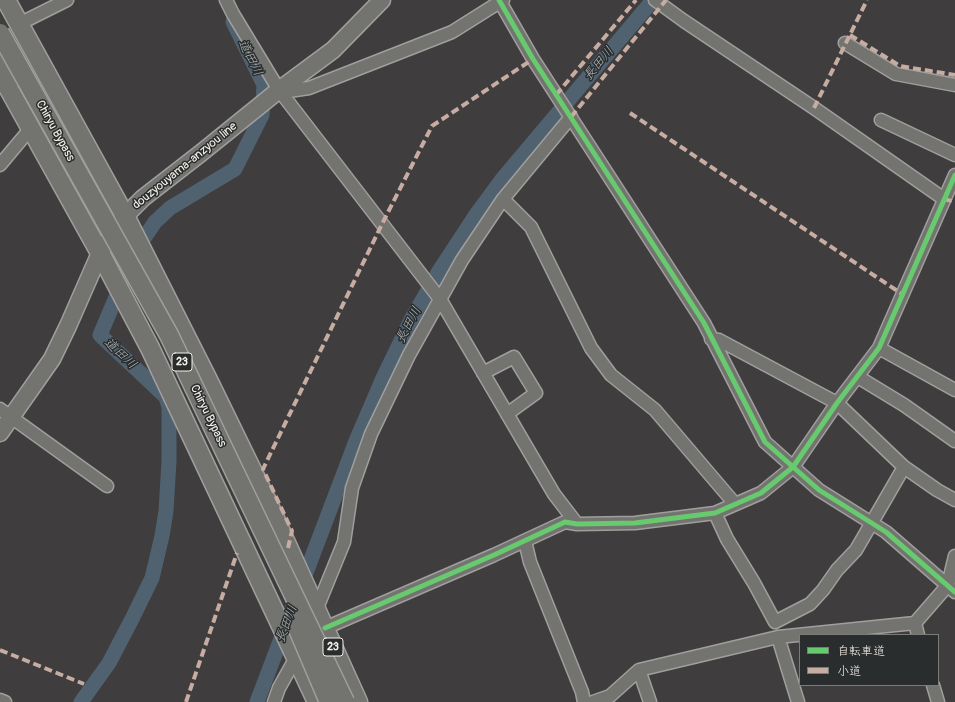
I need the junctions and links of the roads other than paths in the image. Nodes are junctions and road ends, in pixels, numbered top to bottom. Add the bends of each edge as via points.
1 (6, 0) edge
2 (67, 0) edge
3 (226, 0) edge
4 (382, 0) edge
5 (501, 1) edge
6 (659, 3) edge
7 (19, 24) junction
8 (0, 33) edge
9 (845, 44) dead end
10 (0, 47) edge
11 (0, 52) edge
12 (1, 74) edge
13 (19, 81) junction
14 (955, 85) edge
15 (280, 91) junction
16 (571, 117) junction
17 (881, 120) dead end
18 (31, 128) junction
19 (955, 155) edge
20 (0, 165) edge
21 (955, 175) edge
22 (503, 199) junction
23 (944, 199) junction
24 (125, 216) junction
25 (100, 253) junction
26 (440, 299) junction
27 (711, 340) junction
28 (879, 348) junction
29 (483, 373) junction
30 (858, 377) junction
31 (955, 390) edge
32 (837, 403) junction
33 (6, 413) edge
34 (507, 414) junction
35 (0, 433) edge
36 (955, 441) edge
37 (793, 467) junction
38 (904, 467) junction
39 (107, 486) dead end
40 (955, 500) edge
41 (735, 504) junction
42 (715, 513) junction
43 (871, 523) junction
44 (577, 524) junction
45 (525, 541) junction
46 (955, 556) edge
47 (951, 588) edge
48 (316, 608) junction
49 (915, 623) junction
50 (325, 628) junction
51 (807, 634) edge
52 (918, 634) edge
53 (799, 635) edge
54 (778, 637) junction
55 (295, 654) junction
56 (639, 670) junction
57 (933, 686) edge
58 (0, 700) edge
59 (5, 702) edge
60 (274, 702) edge
61 (317, 702) edge
62 (329, 702) edge
63 (345, 702) edge
64 (358, 702) edge
65 (584, 702) edge
66 (593, 702) edge
67 (650, 702) edge
68 (798, 702) edge
69 (938, 702) edge

1 - 7 highway, 23
2 - 7 street
3 - 15 street
4 - 15 main road, douzyouyama-anzyou line via 333,50
5 - 15 street via 452,32 309,88
5 - 16 street
6 - 23 street
7 - 24 highway, 23
8 - 63 highway, Chiryu Bypass / 23, bridge via 169,335
9 - 14 street via 896,74
10 - 13 highway, Chiryu Bypass / 23
11 - 13 highway, 23
12 - 18 highway, 23
13 - 62 highway, Chiryu Bypass / 23, bridge via 168,356 278,583
15 - 24 main road, douzyouyama-anzyou line via 143,198
15 - 26 street
16 - 22 street
16 - 27 street via 704,323
17 - 19 street
18 - 20 street
18 - 25 highway, 23
21 - 23 street
22 - 26 street via 462,260
22 - 41 street via 531,227 591,348 611,375 655,410
23 - 28 street
24 - 25 main road, douzyouyama-anzyou line
24 - 48 highway, 23 via 208,380
25 - 33 main road, douzyouyama-anzyou line via 52,359
25 - 55 highway, 23 via 150,348
26 - 29 street
26 - 48 street via 409,355 371,434 352,488 344,542
27 - 32 street via 719,340
27 - 37 street via 765,442
28 - 30 street
28 - 31 street
29 - 34 street
29 - 34 street via 514,357 536,393
30 - 32 street
30 - 36 street
32 - 37 street
32 - 38 street
33 - 35 main road, douzyouyama-anzyou line
33 - 39 street
34 - 44 street via 554,494
37 - 41 street via 761,493
37 - 43 street via 826,496
38 - 40 street
38 - 43 street
41 - 42 street
42 - 43 street via 727,539 775,622 810,604 856,550
42 - 44 street via 635,523
43 - 47 street via 886,532
44 - 45 street via 565,522
45 - 50 street
45 - 65 street via 530,562
46 - 47 street
47 - 49 street
48 - 50 highway, 23
48 - 55 street
49 - 51 street
49 - 52 street
50 - 64 highway, 23
53 - 54 street
54 - 56 street
54 - 68 street
55 - 60 street
55 - 61 highway, 23
56 - 66 street via 610,696
56 - 67 street
57 - 69 street
58 - 59 street

